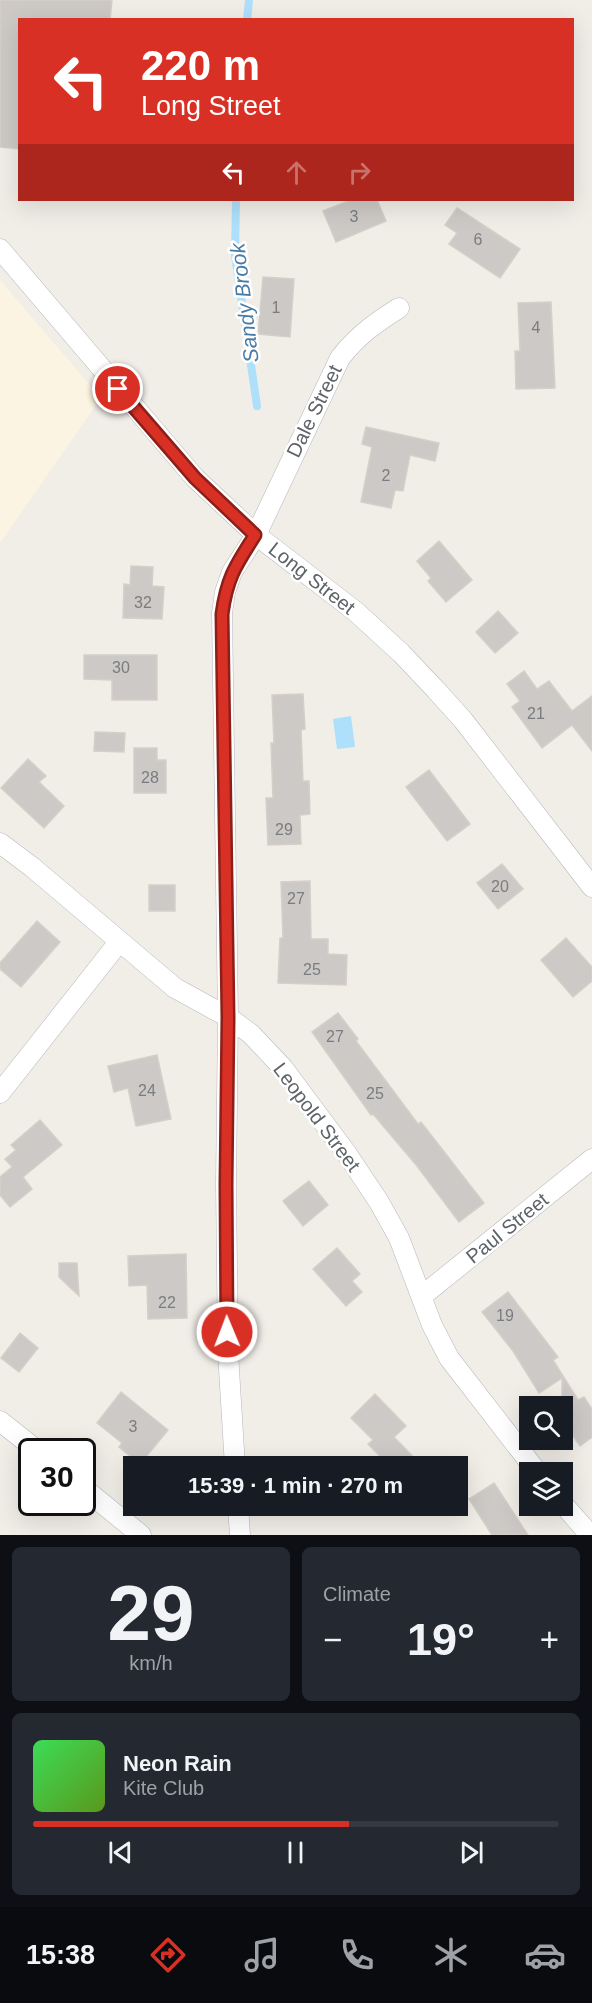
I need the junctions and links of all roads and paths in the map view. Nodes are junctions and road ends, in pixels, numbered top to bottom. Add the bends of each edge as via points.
1 (0, 249) edge
2 (399, 308) dead end
3 (255, 535) junction
4 (0, 843) edge
5 (592, 887) edge
6 (119, 942) junction
7 (228, 1017) junction
8 (0, 1093) edge
9 (592, 1159) edge
10 (422, 1296) junction
11 (0, 1421) edge
12 (21, 1438) edge
13 (235, 1456) edge
14 (529, 1462) edge
15 (96, 1498) edge
16 (239, 1516) edge
17 (573, 1516) edge
18 (141, 1535) edge
19 (240, 1535) edge
20 (590, 1535) edge

1 - 3 street, Long Street via 195,478
2 - 3 street, Dale Street via 370,326 340,358
3 - 5 street, Long Street via 355,611 401,653 463,720
3 - 7 street, Dale Street via 232,572 222,614
4 - 6 street, Leopold Street
6 - 7 street, Leopold Street via 175,988
6 - 8 street
7 - 10 street, Leopold Street via 251,1034 283,1068 348,1154 399,1238
7 - 13 street, Dale Street via 228,1353
9 - 10 street, Paul Street
10 - 14 street, Leopold Street via 438,1342 448,1358
11 - 12 street
15 - 18 street
16 - 19 street
17 - 20 street

